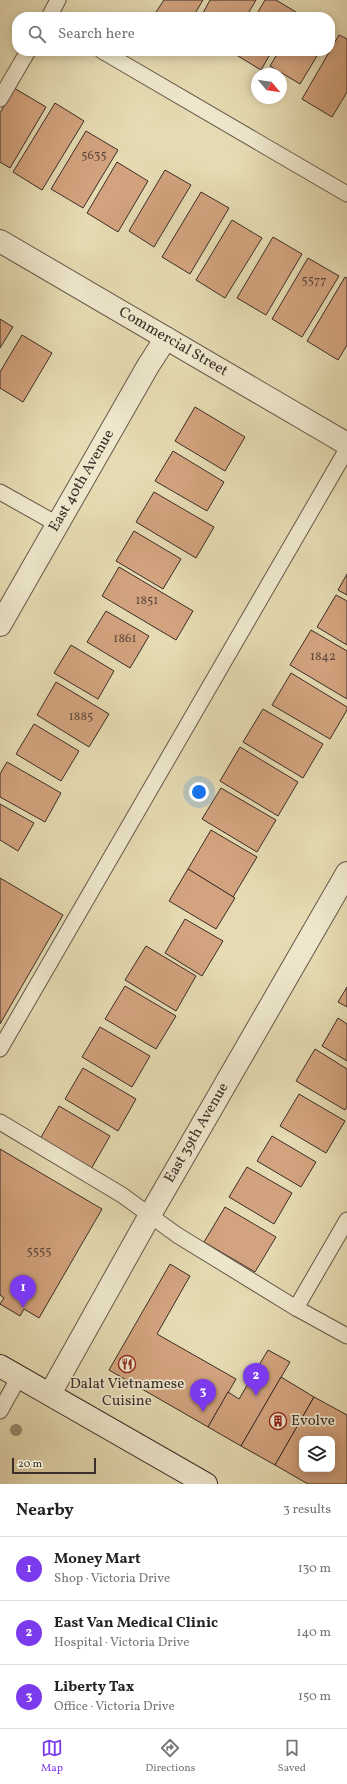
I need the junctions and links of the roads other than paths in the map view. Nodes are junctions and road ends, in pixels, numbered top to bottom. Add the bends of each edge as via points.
1 (58, 0) edge
2 (52, 12) edge
3 (25, 56) edge
4 (111, 56) edge
5 (0, 99) edge
6 (347, 194) edge
7 (0, 241) edge
8 (166, 338) junction
9 (347, 444) edge
10 (347, 449) edge
11 (0, 492) edge
12 (58, 524) junction
13 (0, 625) edge
14 (347, 874) edge
15 (0, 1049) edge
16 (0, 1122) edge
17 (150, 1215) junction
18 (347, 1220) edge
19 (296, 1308) junction
20 (347, 1336) edge
21 (0, 1366) edge
22 (19, 1377) junction
23 (50, 1394) junction
24 (0, 1411) edge
25 (206, 1484) edge

1 - 2 lane
3 - 5 lane
4 - 6 lane
7 - 8 street, Commercial Street
8 - 9 street, Commercial Street
8 - 12 street, East 40th Avenue
10 - 15 lane
11 - 12 lane
12 - 13 street, East 40th Avenue
14 - 17 street, East 39th Avenue
16 - 17 lane via 122,1194
17 - 19 lane via 177,1235
17 - 23 street, East 39th Avenue
18 - 19 lane
19 - 20 lane
21 - 22 street
22 - 23 street
22 - 24 lane
23 - 25 street

